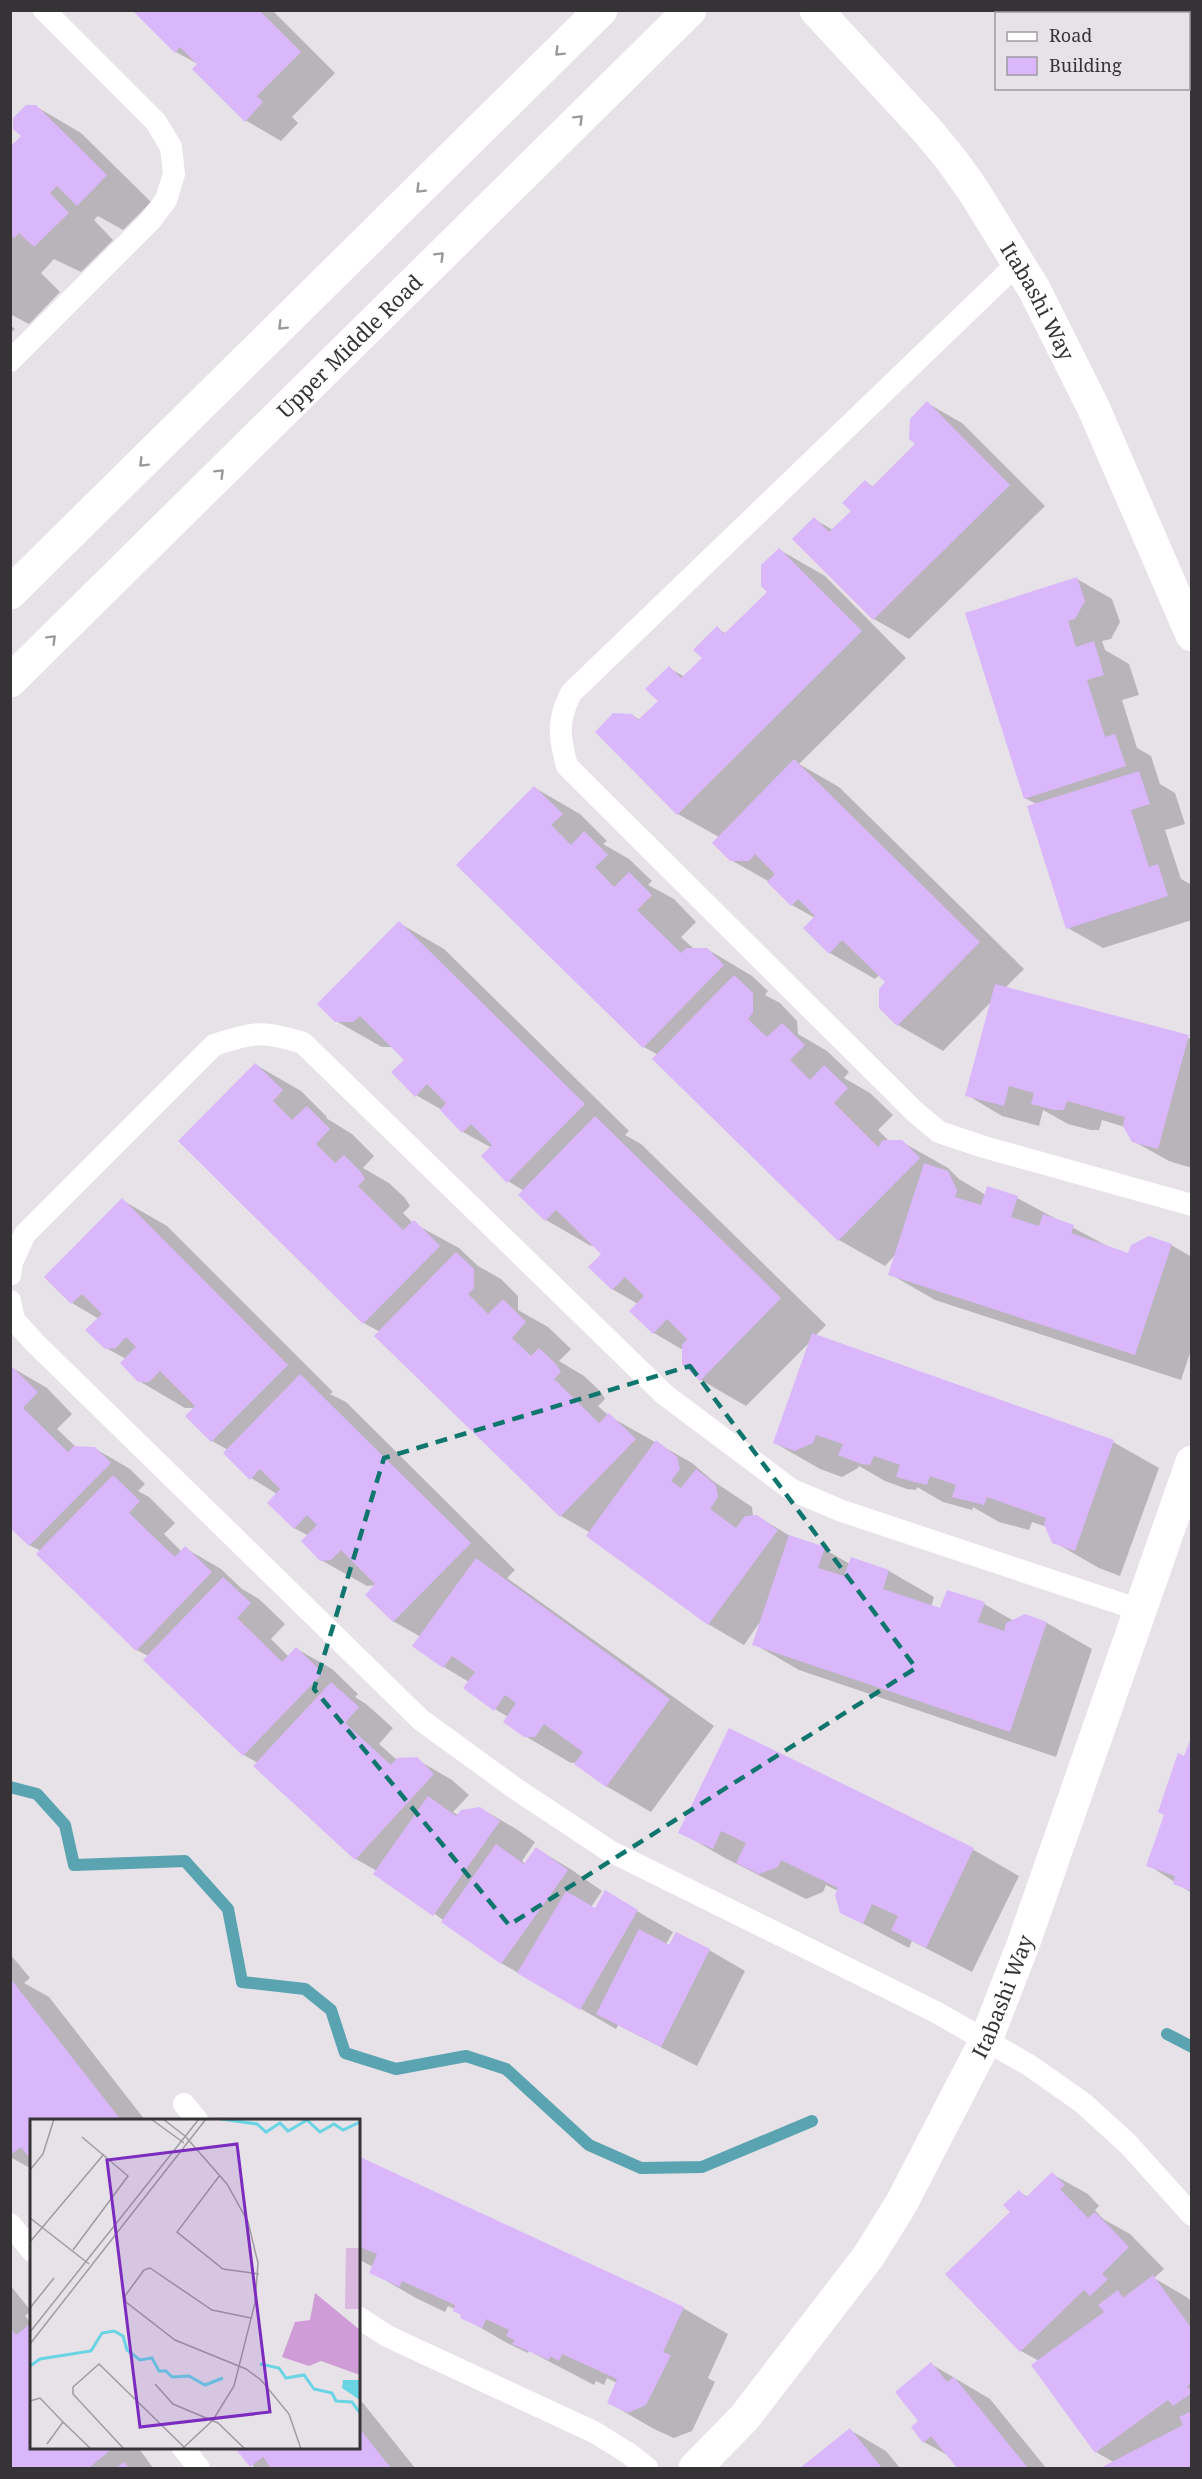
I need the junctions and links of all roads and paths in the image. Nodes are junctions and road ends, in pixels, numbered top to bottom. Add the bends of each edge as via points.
1 (44, 10) edge
2 (601, 10) edge
3 (690, 10) edge
4 (816, 10) edge
5 (1017, 264) junction
6 (10, 361) edge
7 (10, 593) edge
8 (1191, 635) edge
9 (10, 681) edge
10 (1191, 1205) edge
11 (10, 1275) edge
12 (10, 1301) edge
13 (1191, 1462) edge
14 (1140, 1610) junction
15 (986, 2040) junction
16 (1191, 2215) edge
17 (10, 2224) edge
18 (30, 2249) edge
19 (360, 2318) edge
20 (184, 2449) edge
21 (199, 2469) edge
22 (647, 2469) edge
23 (695, 2469) edge

1 - 6 lane via 156,122 171,147 174,174 166,200 150,221
2 -> 7 street
9 -> 3 street, Upper Middle Road
4 - 5 street, Itabashi Way via 950,158 974,190
5 - 8 street, Itabashi Way via 1034,289 1094,409
5 - 10 lane via 571,693 562,712 560,738 567,766 939,1132
11 - 14 lane via 25,1234 214,1045 250,1034 274,1034 303,1043 665,1395 792,1490 842,1511
12 - 15 lane via 14,1320 34,1342 421,1720 608,1850
13 - 14 street, Itabashi Way
14 - 15 street, Itabashi Way
15 - 16 lane via 1083,2103 1128,2144
15 - 23 street, Itabashi Way via 902,2204 868,2257 744,2418
17 - 18 lane
19 - 22 lane via 387,2336 594,2432
20 - 21 lane

